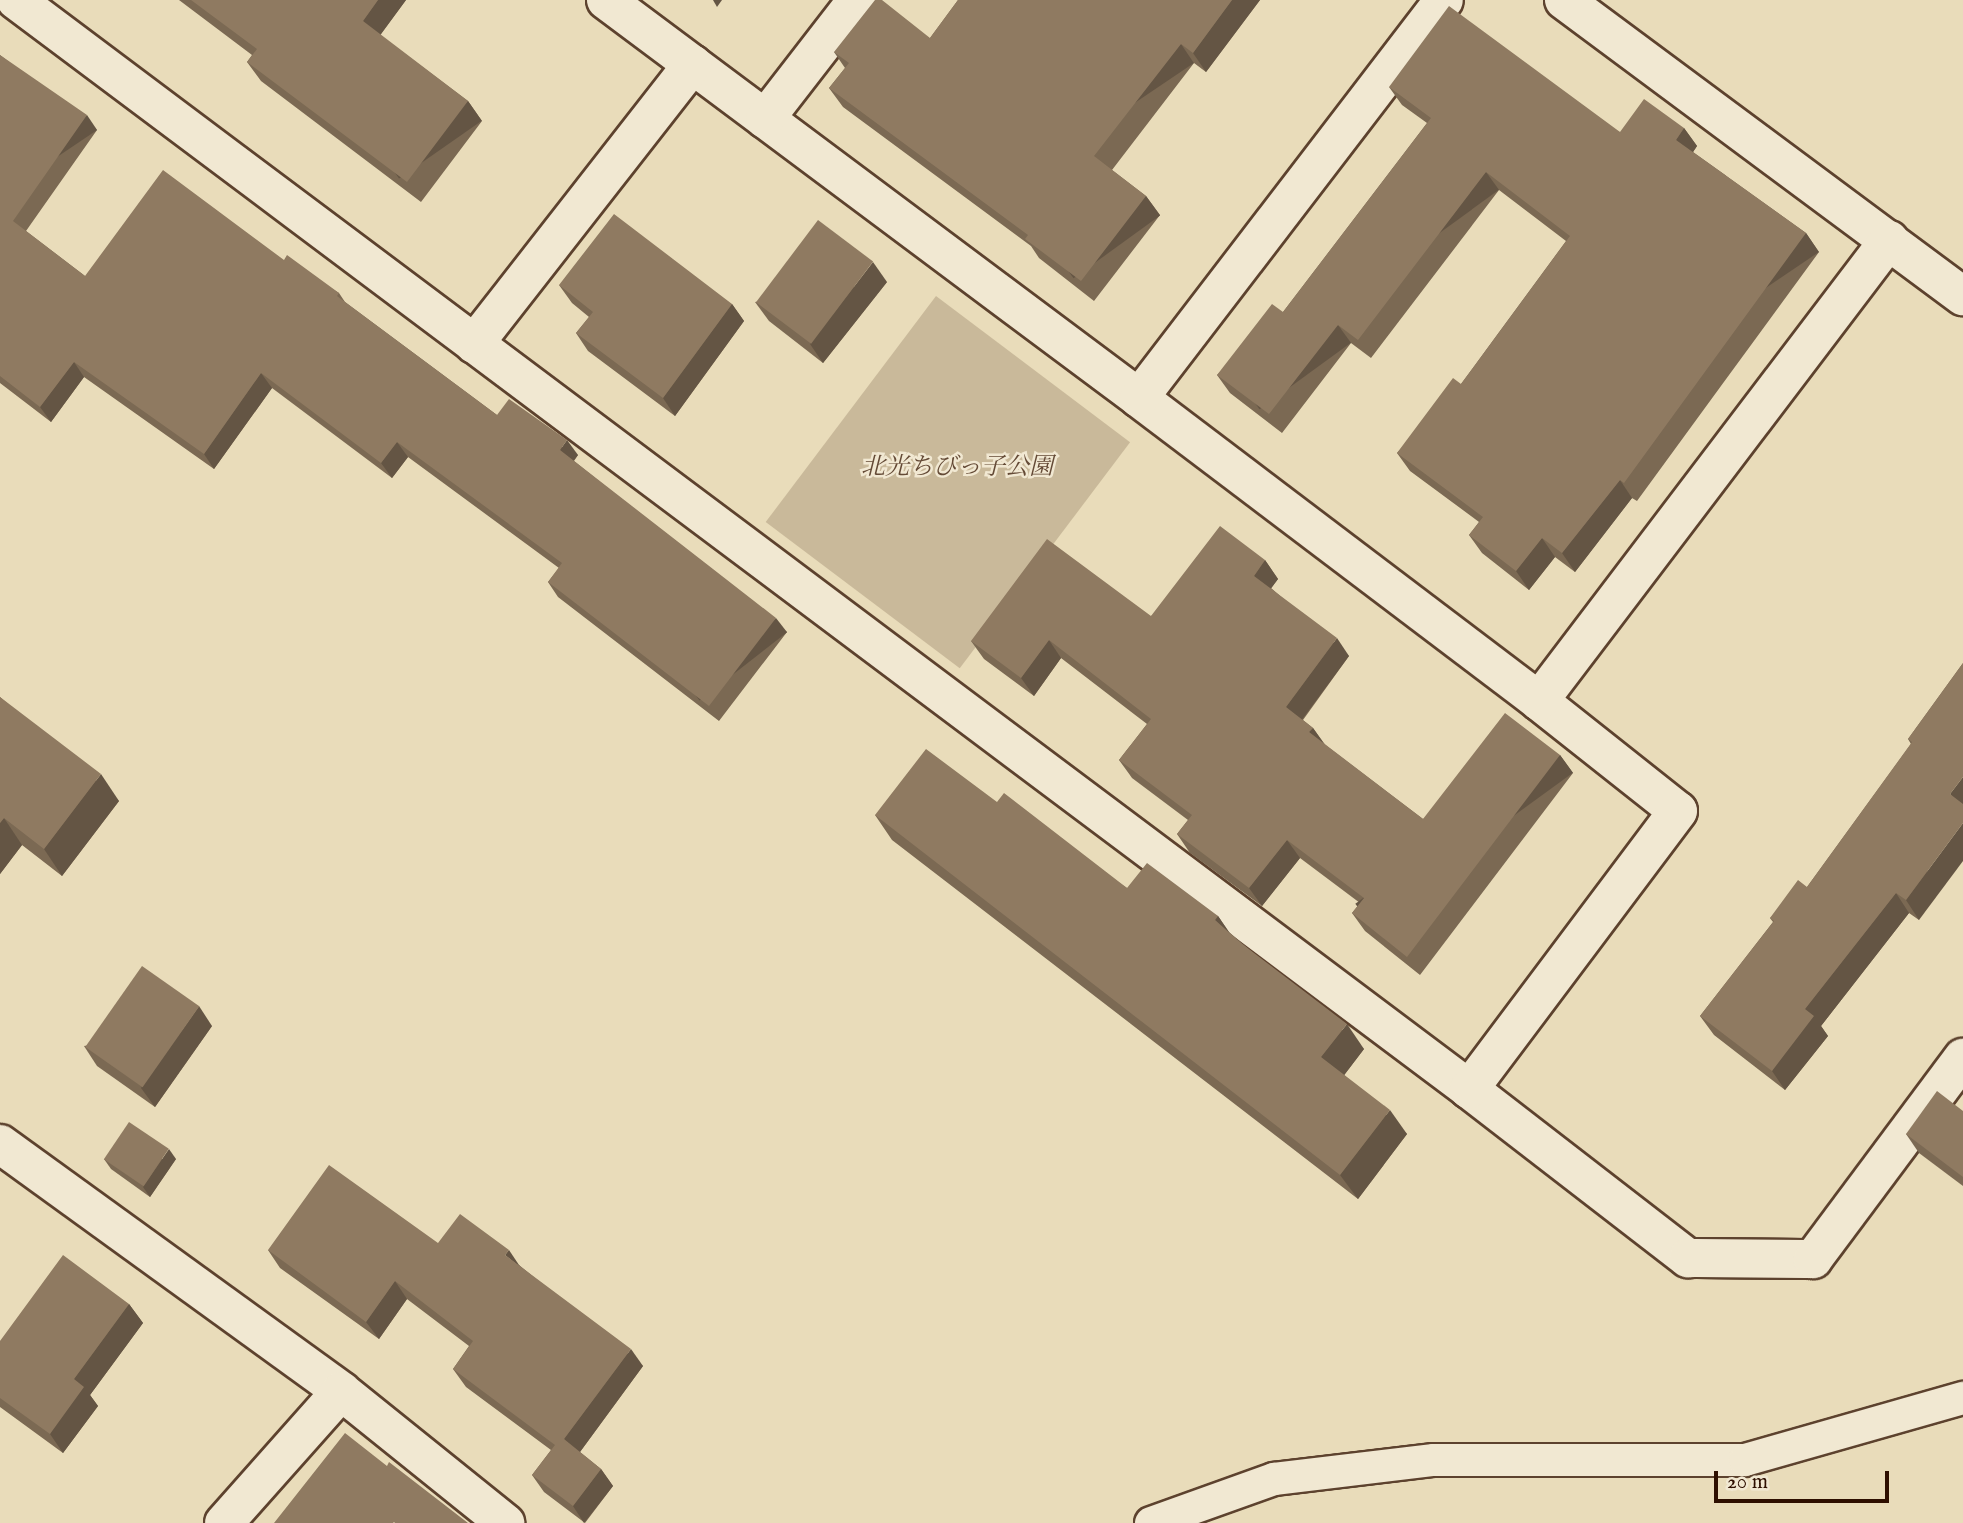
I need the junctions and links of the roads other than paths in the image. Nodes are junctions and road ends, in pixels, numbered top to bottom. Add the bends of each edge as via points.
1 (16, 0) edge
2 (606, 0) edge
3 (857, 0) edge
4 (1444, 0) edge
5 (1564, 0) edge
6 (692, 64) junction
7 (765, 119) junction
8 (1889, 240) junction
9 (1963, 296) edge
10 (474, 344) junction
11 (1139, 398) junction
12 (1539, 701) junction
13 (1963, 1058) edge
14 (1469, 1089) junction
15 (0, 1143) edge
16 (341, 1391) junction
17 (1963, 1398) edge
18 (224, 1523) edge
19 (505, 1523) edge
20 (1151, 1523) edge

1 - 10 street
2 - 6 street
3 - 7 street
4 - 11 street
5 - 8 street
6 - 7 street
6 - 10 street
7 - 11 street
8 - 9 street
8 - 12 street
10 - 14 street
11 - 12 street
12 - 14 street via 1678,811
13 - 14 street via 1813,1259 1688,1258
15 - 16 street
16 - 18 street
16 - 19 street
17 - 20 lane via 1745,1460 1434,1460 1274,1479

